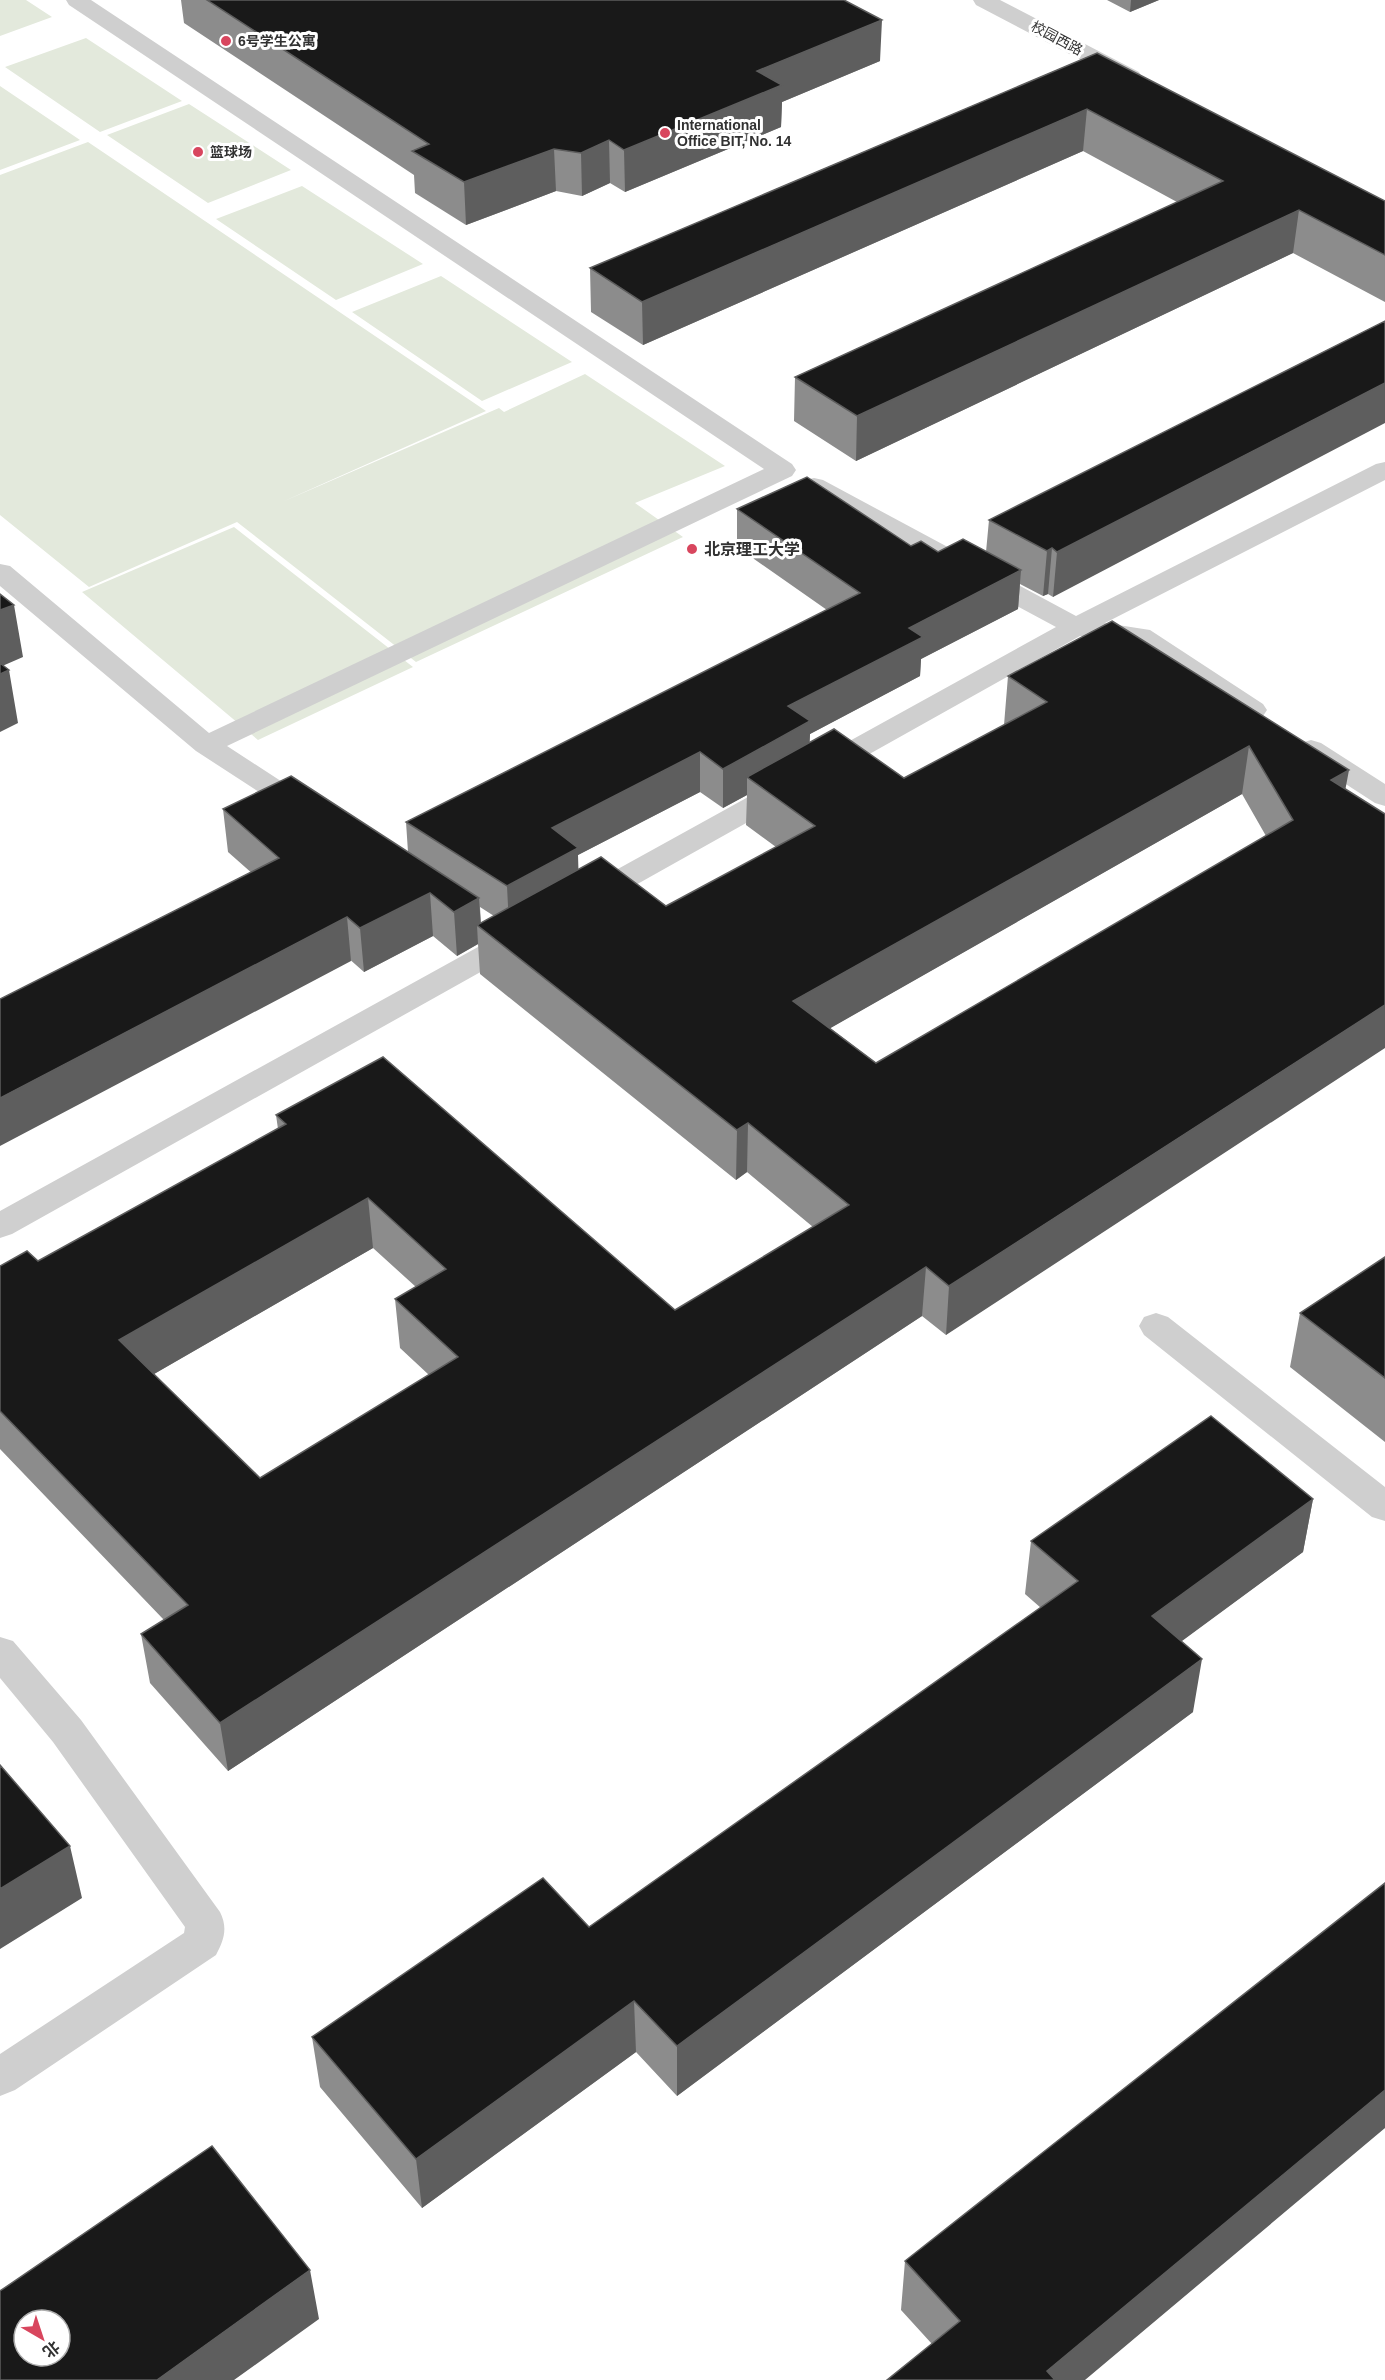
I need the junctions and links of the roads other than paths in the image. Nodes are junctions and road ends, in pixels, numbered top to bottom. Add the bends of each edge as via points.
1 (77, 0) edge
2 (984, 0) edge
3 (1154, 88) edge
4 (783, 470) junction
5 (1385, 470) edge
6 (0, 572) edge
7 (1076, 627) junction
8 (206, 745) junction
9 (1385, 797) edge
10 (324, 821) edge
11 (480, 924) edge
12 (509, 943) junction
13 (0, 1226) edge
14 (1156, 1326) dead end
15 (1385, 1507) edge
16 (0, 1652) edge
17 (0, 2077) edge

1 - 4 street
2 - 3 street, 校园西路
4 - 7 street
4 - 8 street
5 - 7 street
6 - 8 street
7 - 9 street via 1140,636
7 - 12 street
8 - 10 street
11 - 12 street
12 - 13 street
14 - 15 street
16 - 17 street via 67,1731 206,1924 202,1943

